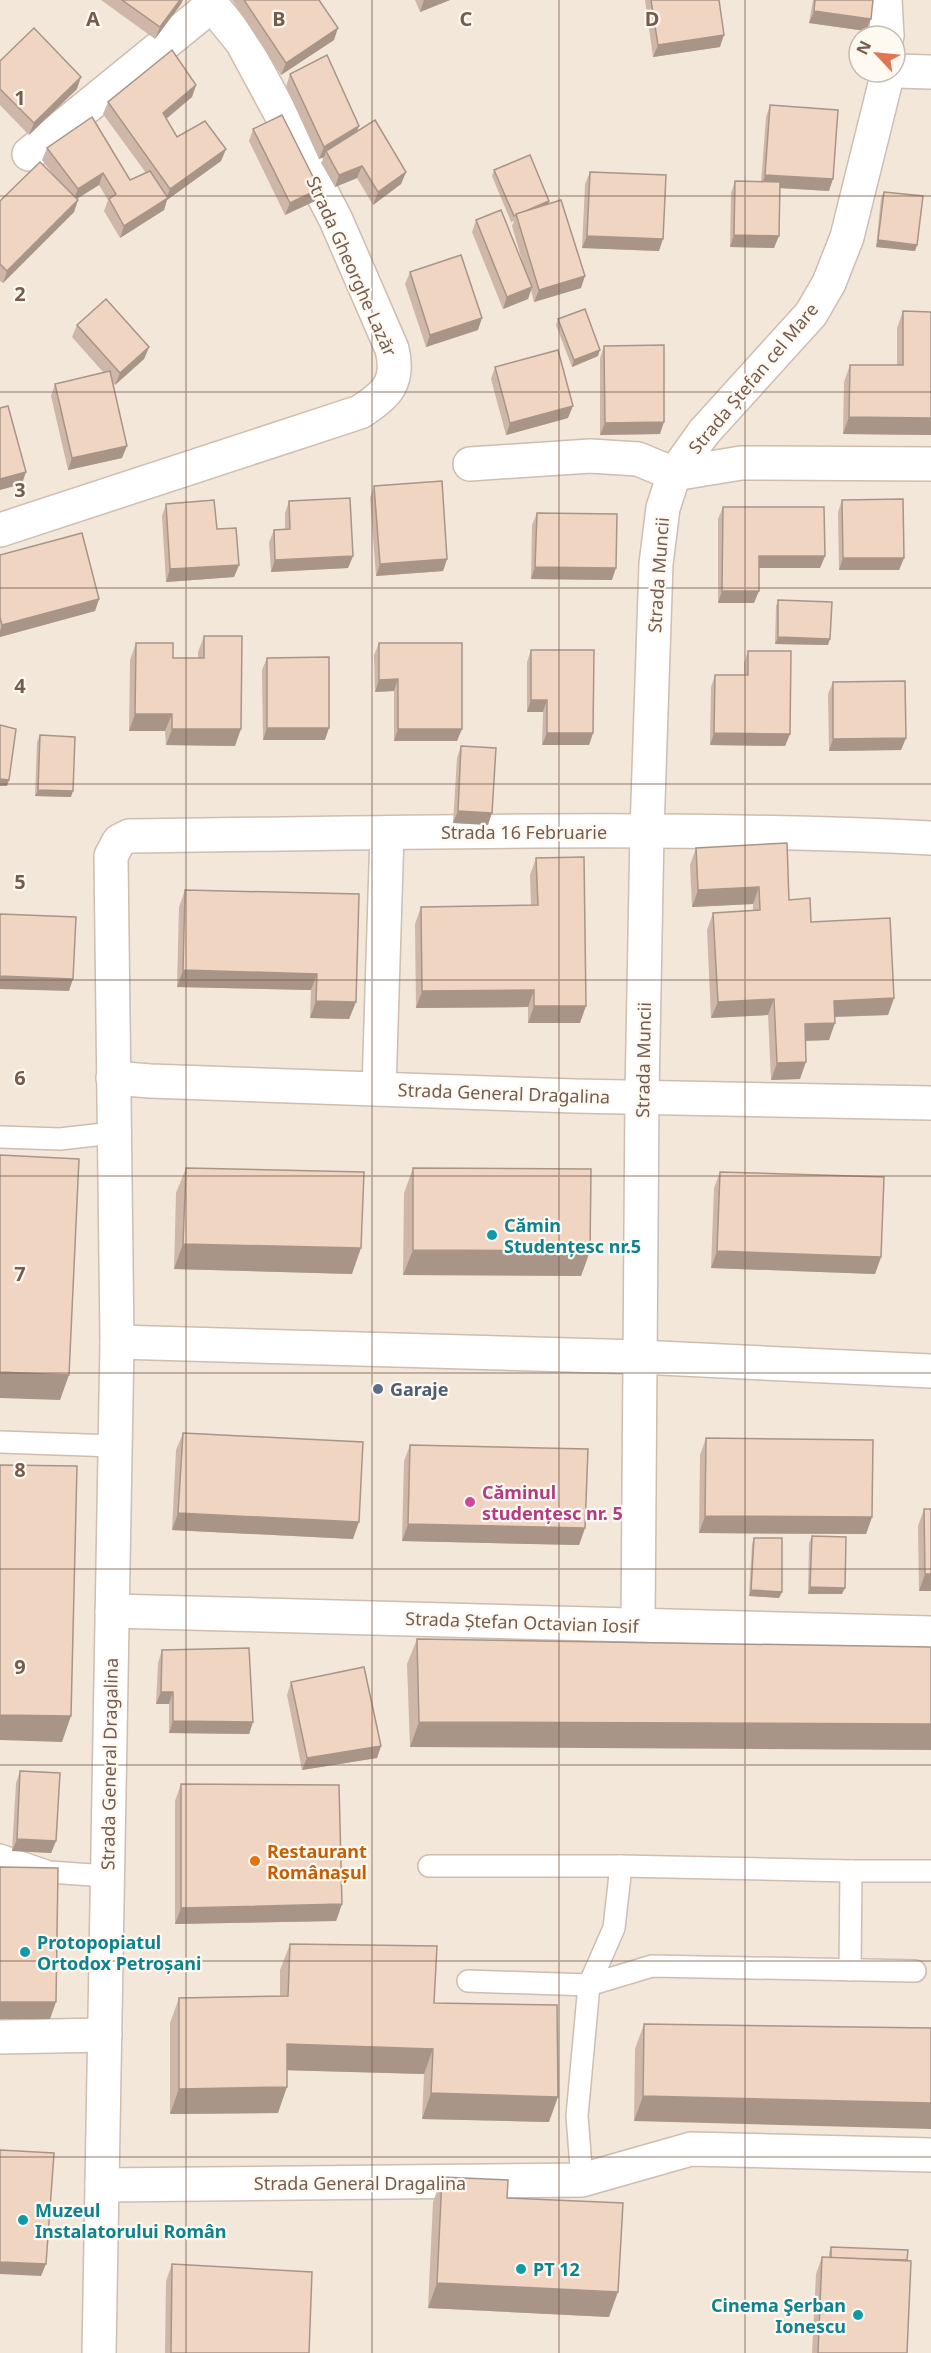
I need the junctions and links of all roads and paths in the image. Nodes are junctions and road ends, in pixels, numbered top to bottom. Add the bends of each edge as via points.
1 (885, 0) edge
2 (210, 3) edge
3 (886, 24) edge
4 (907, 71) edge
5 (931, 72) edge
6 (885, 84) edge
7 (29, 154) dead end
8 (470, 464) dead end
9 (931, 464) edge
10 (674, 474) junction
11 (0, 530) edge
12 (647, 831) junction
13 (387, 833) junction
14 (931, 838) edge
15 (119, 841) joint
16 (113, 1078) junction
17 (379, 1089) junction
18 (642, 1096) junction
19 (931, 1103) edge
20 (113, 1133) junction
21 (0, 1137) edge
22 (117, 1342) junction
23 (639, 1357) junction
24 (931, 1371) edge
25 (0, 1442) edge
26 (115, 1446) junction
27 (112, 1611) junction
28 (638, 1625) junction
29 (931, 1633) edge
30 (0, 1855) edge
31 (429, 1866) dead end
32 (621, 1866) junction
33 (851, 1871) junction
34 (931, 1871) edge
35 (107, 1876) junction
36 (850, 1970) junction
37 (915, 1971) dead end
38 (468, 1981) dead end
39 (589, 1985) junction
40 (105, 2035) junction
41 (0, 2037) edge
42 (931, 2155) edge
43 (582, 2180) junction
44 (102, 2185) junction
45 (99, 2353) edge

1 - 3 street
2 - 7 street, Strada Gheorghe Lazăr
2 - 11 street, Strada Gheorghe Lazăr via 242,42 336,220 392,348 396,364 393,381 379,400 352,415
4 - 5 street
6 - 10 street, Strada Ștefan cel Mare via 848,237 829,283 811,314 704,432
8 - 10 street via 590,456 638,459
9 - 10 street, Strada Ștefan cel Mare via 741,463
10 - 12 street, Strada Muncii via 663,508 656,564
12 - 13 street, Strada 16 Februarie
12 - 14 street, Strada 16 Februarie
12 - 18 street, Strada Muncii
13 - 15 street, Strada 16 Februarie via 129,836
13 - 17 street
15 - 16 street, Strada General Dragalina via 111,856
16 - 17 street, Strada General Dragalina
16 - 20 street, Strada General Dragalina
17 - 18 street, Strada General Dragalina
18 - 19 street, Strada General Dragalina
18 - 23 street, Strada Muncii
20 - 21 lane via 60,1138
20 - 22 street, Strada General Dragalina
22 - 23 street
22 - 26 street, Strada General Dragalina
23 - 24 street
23 - 28 street, Strada Muncii
25 - 26 lane
26 - 27 street, Strada General Dragalina
27 - 28 street, Strada Ștefan Octavian Iosif
27 - 35 street, Strada General Dragalina
28 - 29 street, Strada Ștefan Octavian Iosif
30 - 35 lane via 49,1872
31 - 32 lane
32 - 33 lane
32 - 39 lane via 614,1928
33 - 34 lane
33 - 36 lane
35 - 40 street, Strada General Dragalina
36 - 37 lane
36 - 39 lane via 652,1966
38 - 39 lane
39 - 43 lane via 577,2116
40 - 41 street
40 - 44 street, Strada General Dragalina
42 - 43 street via 692,2149
43 - 44 street, Strada General Dragalina
44 - 45 street, Strada General Dragalina

